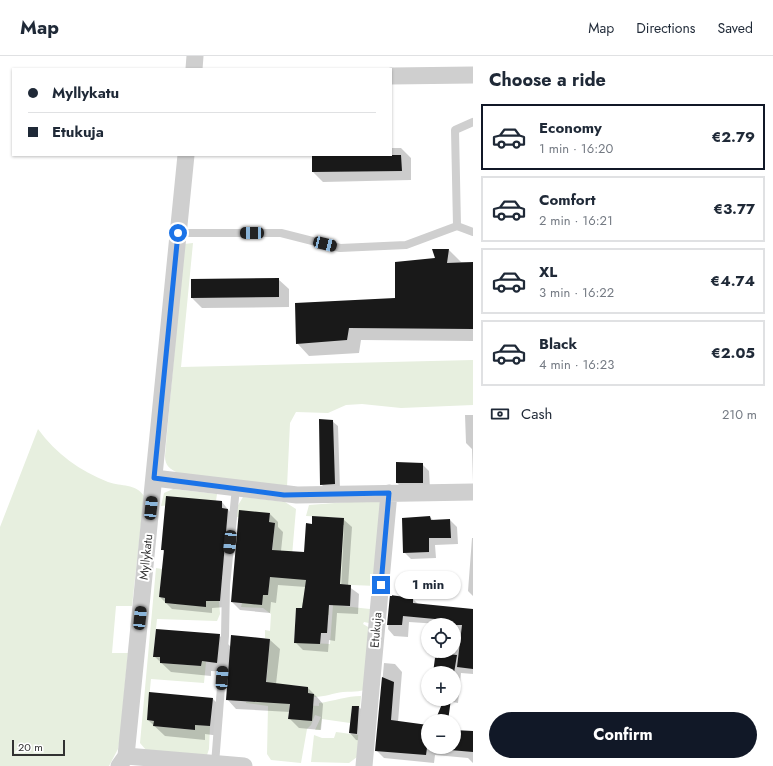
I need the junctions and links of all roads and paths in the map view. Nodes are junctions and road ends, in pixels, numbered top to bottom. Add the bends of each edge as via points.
1 (195, 56) edge
2 (194, 68) edge
3 (473, 75) edge
4 (392, 76) edge
5 (473, 122) edge
6 (186, 156) edge
7 (457, 226) junction
8 (473, 232) edge
9 (178, 233) junction
10 (154, 478) junction
11 (236, 488) junction
12 (473, 492) edge
13 (389, 493) junction
14 (123, 761) edge
15 (215, 764) junction
16 (244, 766) edge
17 (364, 766) edge

1 - 2 street
3 - 4 street
5 - 7 lane via 455,130
6 - 9 street, Myllykatu
7 - 8 lane
7 - 9 lane via 406,245 340,248 281,233
9 - 10 street, Myllykatu
10 - 11 street
10 - 14 street, Myllykatu
11 - 13 street via 297,495
11 - 15 lane via 226,585 225,636
12 - 13 street
13 - 17 street, Etukuja
14 - 15 street
15 - 16 street

